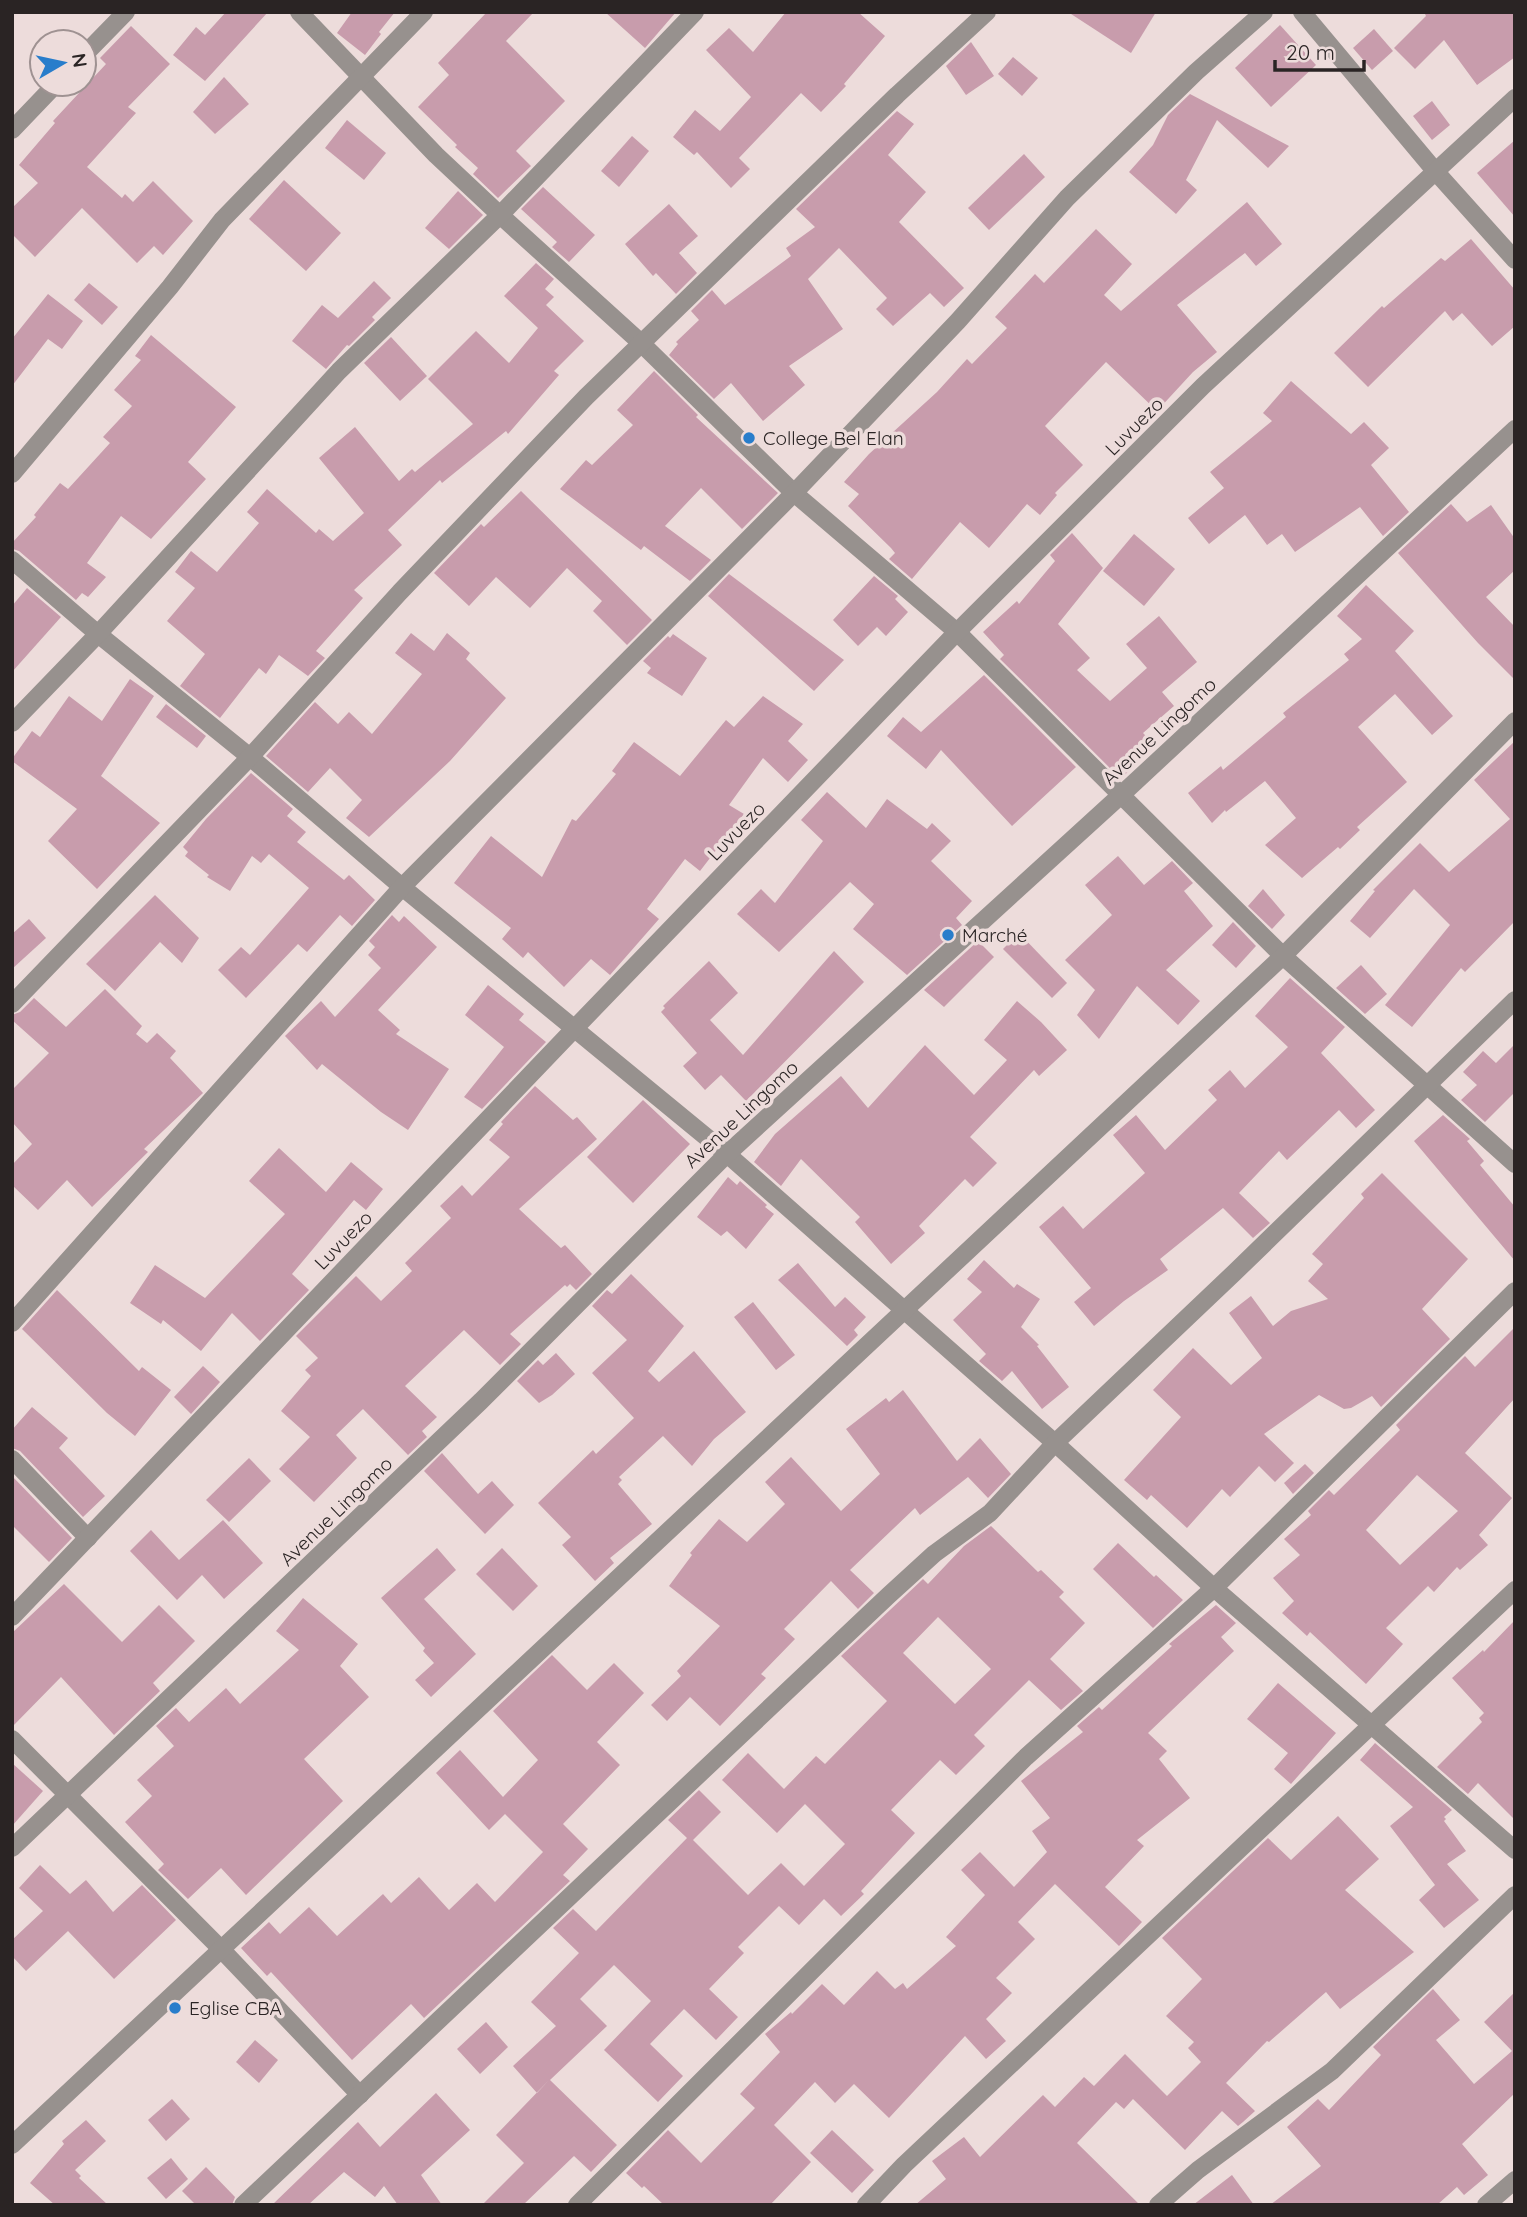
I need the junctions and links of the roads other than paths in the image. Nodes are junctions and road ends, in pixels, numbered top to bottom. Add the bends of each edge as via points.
1 (126, 12) edge
2 (299, 12) edge
3 (424, 12) edge
4 (695, 12) edge
5 (987, 12) edge
6 (1264, 12) edge
7 (1302, 12) edge
8 (98, 41) edge
9 (361, 77) junction
10 (43, 98) edge
11 (1515, 98) edge
12 (12, 130) edge
13 (1436, 172) junction
14 (500, 215) junction
15 (1515, 260) edge
16 (640, 342) junction
17 (1515, 429) edge
18 (12, 474) edge
19 (794, 493) junction
20 (12, 560) edge
21 (957, 632) junction
22 (98, 634) junction
23 (1515, 721) edge
24 (12, 723) edge
25 (250, 757) junction
26 (1121, 795) junction
27 (402, 887) junction
28 (1283, 956) junction
29 (1515, 1000) edge
30 (12, 1004) edge
31 (574, 1028) junction
32 (1427, 1084) junction
33 (727, 1154) junction
34 (1515, 1164) edge
35 (1515, 1291) edge
36 (902, 1310) junction
37 (12, 1323) edge
38 (1055, 1443) junction
39 (12, 1459) edge
40 (88, 1538) junction
41 (1214, 1588) junction
42 (1515, 1590) edge
43 (12, 1617) edge
44 (1373, 1725) junction
45 (12, 1739) edge
46 (69, 1794) junction
47 (12, 1848) edge
48 (1515, 1850) edge
49 (1515, 1895) edge
50 (221, 1949) junction
51 (360, 2095) junction
52 (12, 2145) edge
53 (1515, 2180) edge
54 (243, 2205) edge
55 (577, 2205) edge
56 (866, 2205) edge
57 (1158, 2205) edge
58 (1486, 2205) edge

1 - 8 street
2 - 9 street
3 - 9 street
4 - 14 street
5 - 16 street
6 - 19 street via 1067,198 958,321
7 - 13 street
9 - 14 street
9 - 18 street via 222,220
10 - 12 street
11 - 13 street, Luvuezo
13 - 15 street
13 - 21 street, Luvuezo via 1203,386
14 - 16 street
14 - 22 street via 339,371
16 - 19 street
16 - 25 street via 400,592
17 - 26 street, Avenue Lingomo
19 - 21 street
19 - 27 street
20 - 22 street
21 - 26 street
21 - 31 street, Luvuezo
22 - 24 street
22 - 25 street
23 - 28 street
25 - 27 street
25 - 30 street
26 - 28 street
26 - 33 street, Avenue Lingomo
27 - 31 street
27 - 37 street
28 - 32 street
28 - 36 street
29 - 32 street
31 - 33 street
31 - 40 street, Luvuezo
32 - 34 street
32 - 38 street
33 - 36 street
33 - 46 street, Avenue Lingomo via 481,1401
35 - 41 street
36 - 38 street
36 - 50 street
38 - 41 street
38 - 51 street via 990,1513 888,1595
39 - 40 street
40 - 43 street, Luvuezo
41 - 44 street
41 - 55 street via 1026,1757
42 - 44 street
44 - 48 street
44 - 56 street
45 - 46 street
46 - 47 street, Avenue Lingomo
46 - 50 street
49 - 57 street via 1332,2071
50 - 51 street
50 - 52 street
51 - 54 street
53 - 58 street

